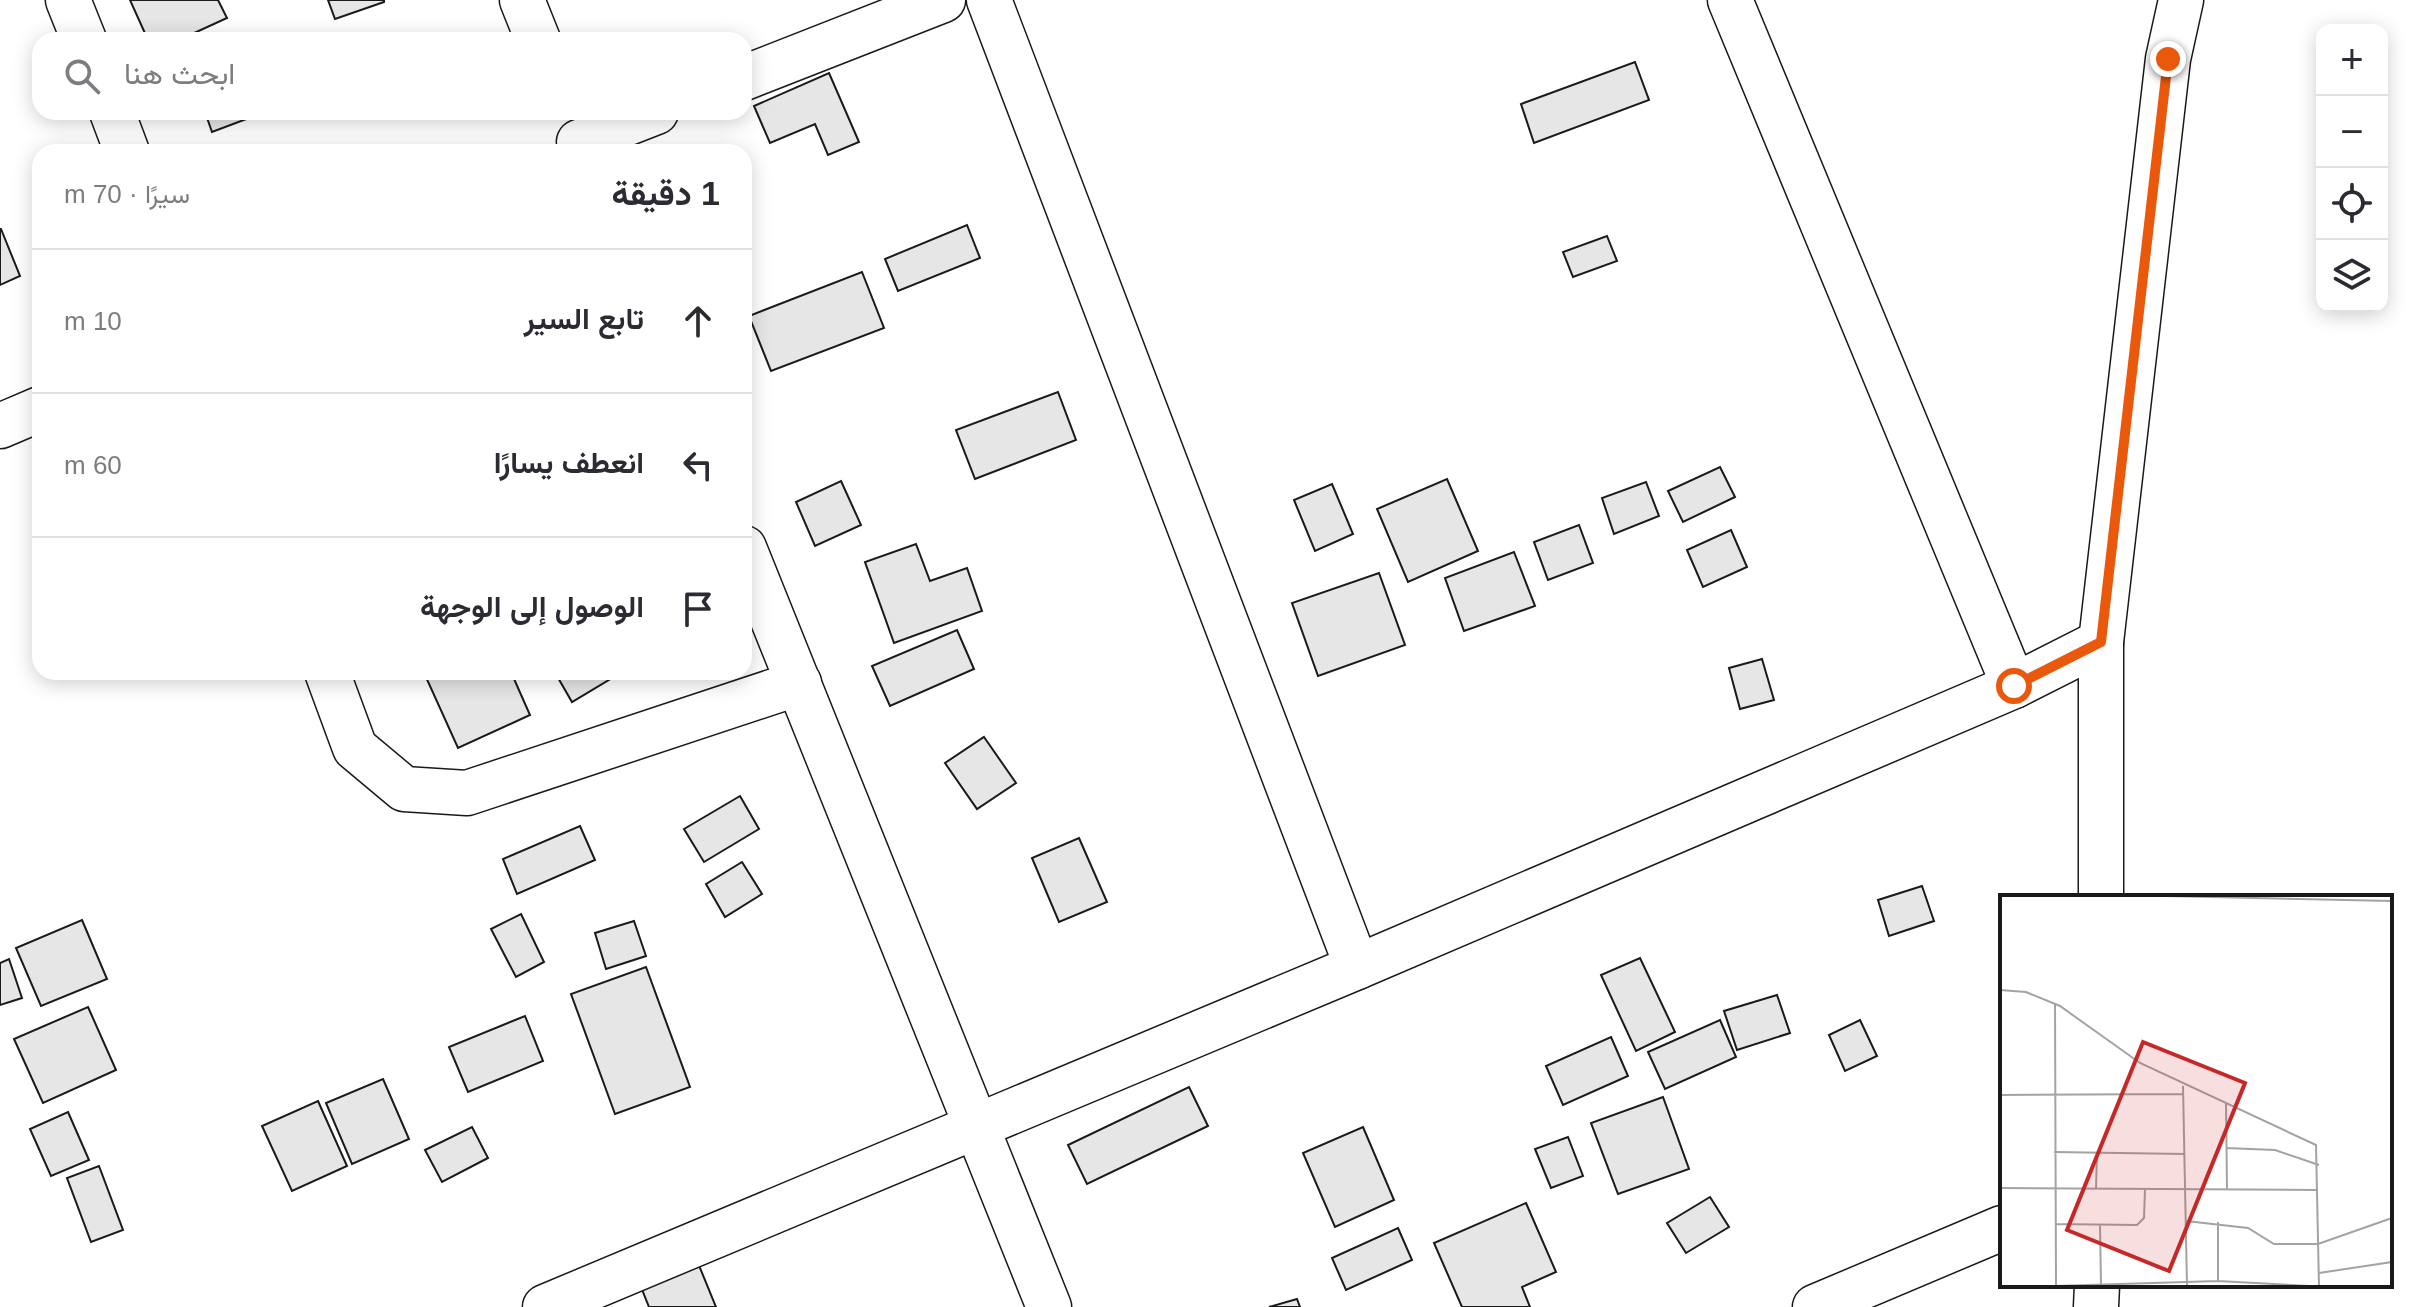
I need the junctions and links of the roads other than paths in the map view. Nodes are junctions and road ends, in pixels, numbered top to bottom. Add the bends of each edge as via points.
1 (68, 0) edge
2 (522, 0) edge
3 (943, 0) edge
4 (989, 0) edge
5 (1730, 0) edge
6 (2181, 0) edge
7 (81, 32) edge
8 (535, 32) edge
9 (752, 75) edge
10 (115, 120) edge
11 (629, 120) edge
12 (577, 135) edge
13 (124, 144) edge
14 (32, 412) edge
15 (0, 426) edge
16 (752, 568) edge
17 (2101, 642) junction
18 (330, 680) edge
19 (799, 683) junction
20 (2014, 686) junction
21 (2101, 895) edge
22 (1357, 967) junction
23 (978, 1125) junction
24 (2000, 1229) edge
25 (2097, 1287) edge
26 (634, 1289) edge
27 (545, 1307) edge
28 (1049, 1307) edge
29 (1815, 1307) edge
30 (2096, 1307) edge

1 - 7 street
2 - 8 street
3 - 9 street
4 - 22 street
5 - 20 street
6 - 17 street via 2166,75
10 - 13 street
11 - 12 street
14 - 15 street
16 - 19 street
17 - 20 street
17 - 21 street
18 - 19 street via 355,748 404,789 467,793
19 - 23 street
20 - 22 street
22 - 23 street
23 - 26 street
23 - 28 street
24 - 29 street
25 - 30 street
26 - 27 street

